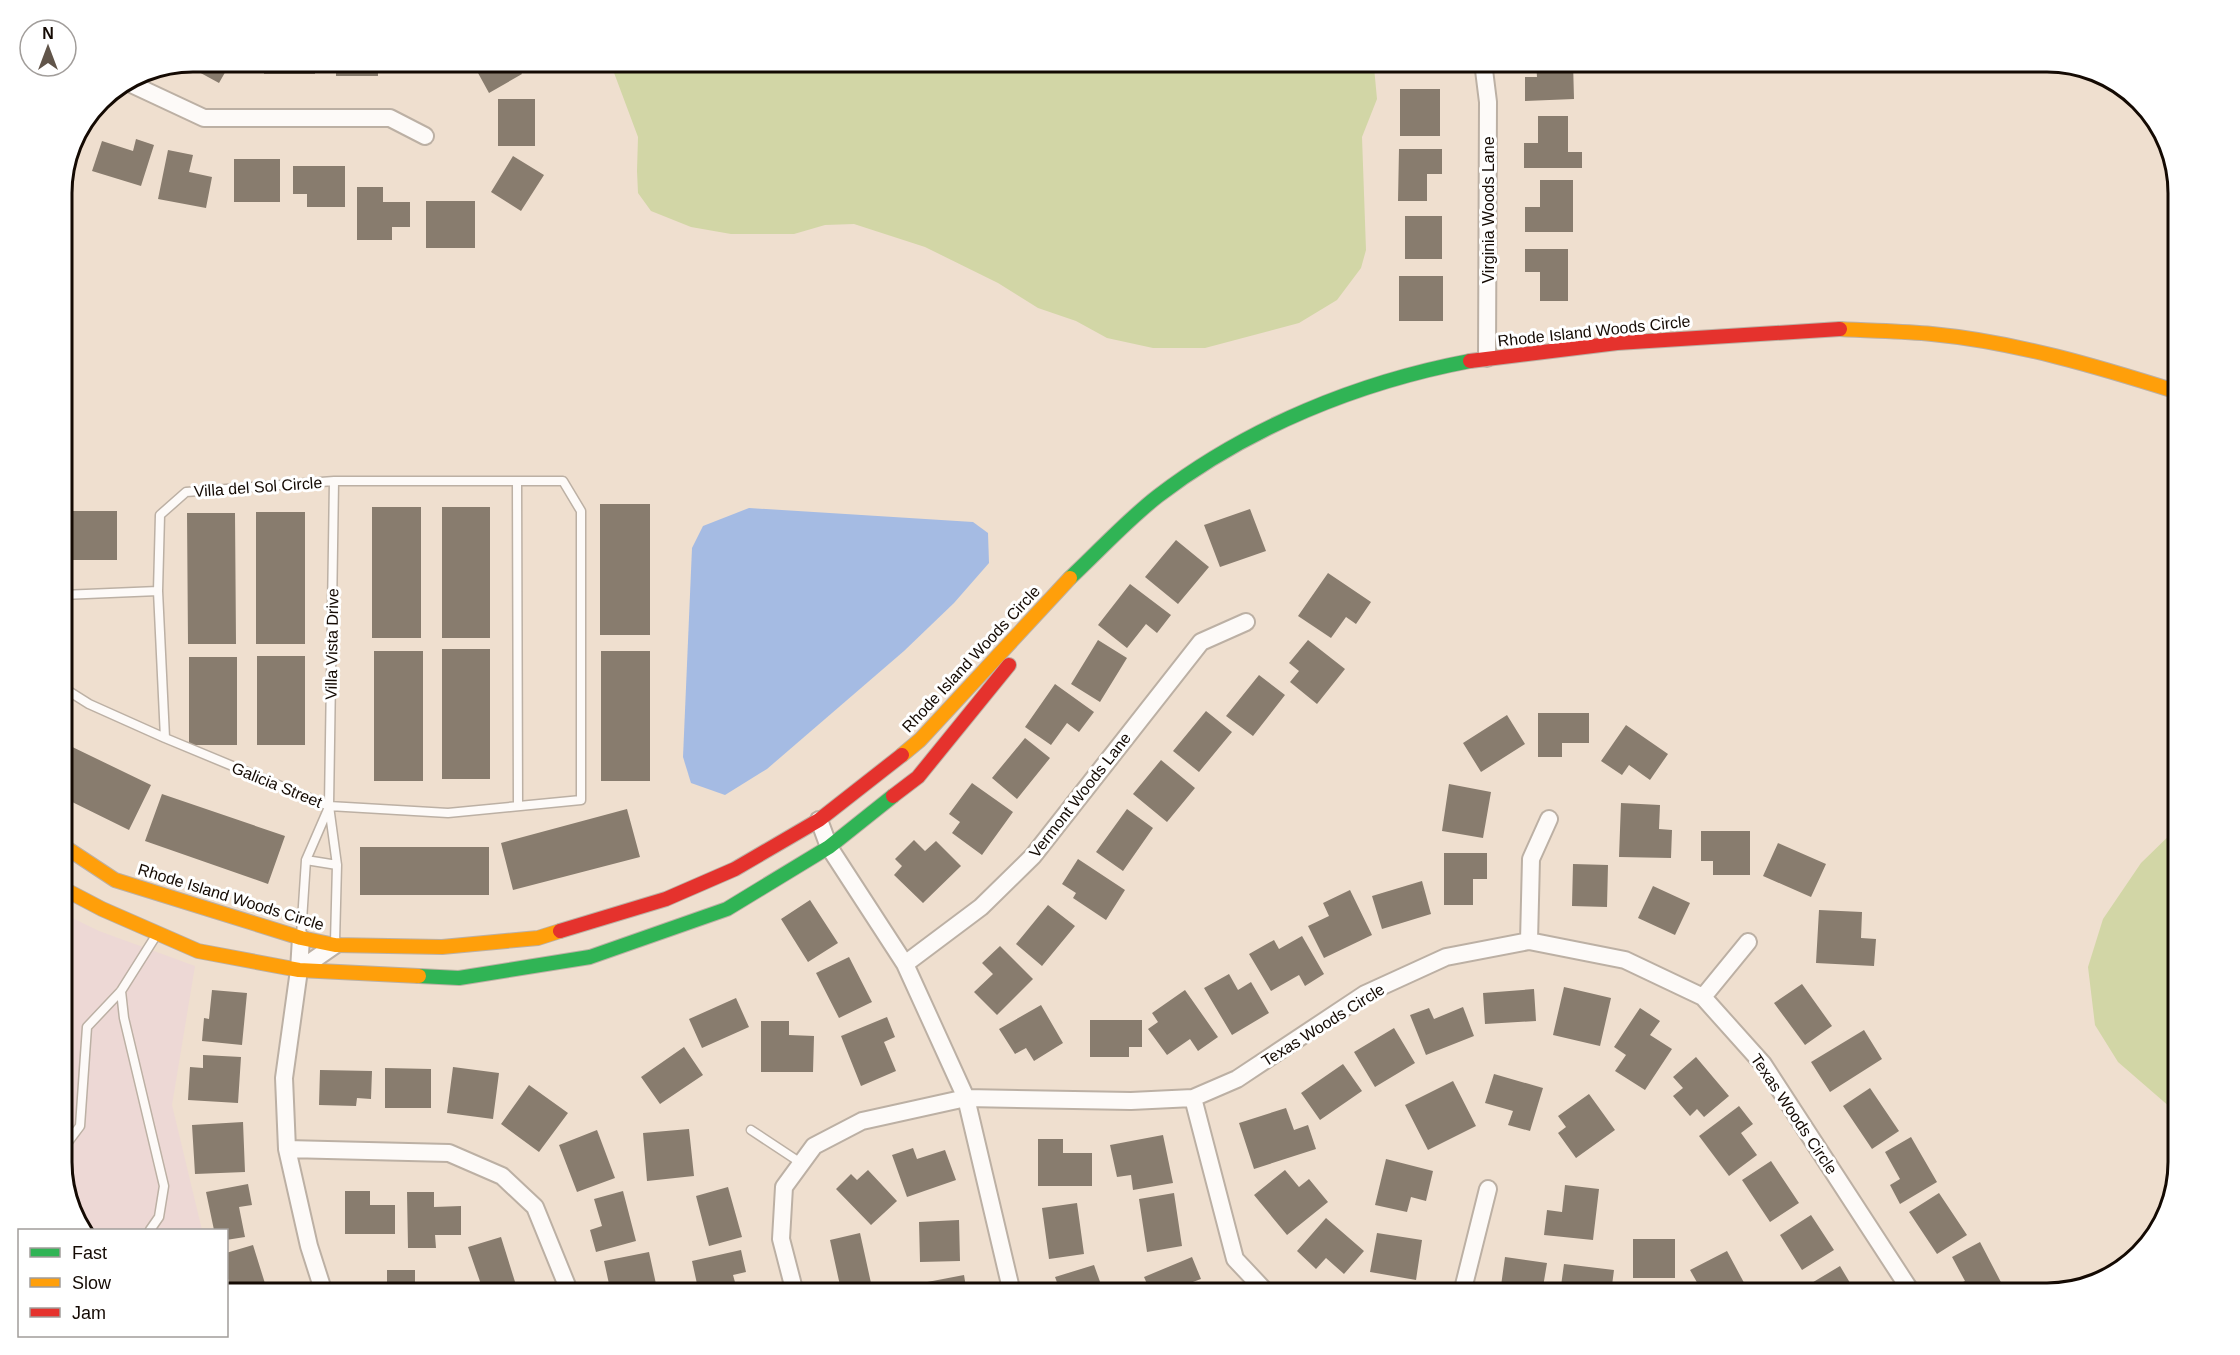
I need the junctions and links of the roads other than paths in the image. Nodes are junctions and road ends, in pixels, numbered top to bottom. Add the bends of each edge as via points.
1 (1485, 72) edge
2 (136, 86) edge
3 (425, 136) dead end
4 (1487, 358) junction
5 (2168, 389) edge
6 (334, 481) junction
7 (517, 481) junction
8 (1069, 579) junction
9 (158, 591) junction
10 (72, 595) edge
11 (1246, 622) dead end
12 (72, 693) edge
13 (165, 738) junction
14 (581, 800) joint
15 (329, 806) junction
16 (518, 806) junction
17 (1550, 819) dead end
18 (819, 820) junction
19 (829, 847) junction
20 (72, 852) edge
21 (306, 860) junction
22 (338, 865) junction
23 (72, 893) edge
24 (157, 933) junction
25 (301, 938) junction
26 (1529, 941) junction
27 (1748, 942) dead end
28 (335, 945) junction
29 (906, 964) junction
30 (299, 970) junction
31 (122, 991) junction
32 (1702, 997) junction
33 (966, 1098) junction
34 (1193, 1098) junction
35 (751, 1130) dead end
36 (72, 1137) edge
37 (287, 1149) junction
38 (801, 1163) junction
39 (1488, 1189) dead end
40 (151, 1229) edge
41 (321, 1283) edge
42 (566, 1283) edge
43 (792, 1283) edge
44 (1010, 1283) edge
45 (1258, 1283) edge
46 (1464, 1283) edge
47 (1905, 1283) edge

1 - 4 street, Virginia Woods Lane
2 - 3 street via 204,118 390,118
4 - 5 street, Rhode Island Woods Circle via 1617,343 1832,329 1933,334 2007,346 2109,370
4 - 8 street, Rhode Island Woods Circle via 1423,370 1337,397 1266,429 1157,497
6 - 7 lane, Villa del Sol Circle
6 - 9 lane, Villa del Sol Circle via 186,492 160,515
6 - 15 lane, Villa Vista Drive
7 - 14 lane, Villa del Sol Circle via 563,481 581,511
7 - 16 lane
8 - 18 street, Rhode Island Woods Circle via 920,740
8 - 19 street, Rhode Island Woods Circle via 1012,662 918,777
9 - 10 lane
9 - 13 lane, Villa del Sol Circle
11 - 29 street, Vermont Woods Lane via 1201,642 1032,856 981,907
12 - 13 lane, Galicia Street
13 - 15 lane, Galicia Street
14 - 16 lane, Galicia Street
15 - 16 lane, Galicia Street via 448,813
15 - 21 lane, Villa Vista Drive
15 - 22 lane, Villa Vista Drive
17 - 26 street via 1531,859
18 - 19 street
18 - 28 street, Rhode Island Woods Circle via 735,869 666,899 538,938 442,947
19 - 29 street
19 - 30 street, Rhode Island Woods Circle via 727,909 590,957 459,978
20 - 25 street, Rhode Island Woods Circle via 115,880
21 - 22 lane
21 - 25 lane, Villa Vista Drive
22 - 28 lane, Villa Vista Drive
23 - 24 street, Rhode Island Woods Circle
24 - 30 street, Rhode Island Woods Circle via 198,951
24 - 31 lane
25 - 28 street, Rhode Island Woods Circle
25 - 30 street
26 - 32 street, Texas Woods Circle via 1625,960
26 - 34 street, Texas Woods Circle via 1446,957 1375,989 1237,1079
27 - 32 street
28 - 30 street
29 - 33 street
30 - 37 street via 284,1078
31 - 36 lane via 87,1027 80,1126
31 - 40 lane via 124,1018 164,1186 159,1217
32 - 47 street, Texas Woods Circle via 1763,1064
33 - 34 street, Texas Woods Circle
33 - 38 street, Texas Woods Circle via 862,1121 814,1146
33 - 44 street
34 - 45 street via 1235,1259
35 - 38 lane
37 - 41 street
37 - 42 street via 449,1153 502,1176 535,1207
38 - 43 street, Texas Woods Circle via 784,1187 781,1239
39 - 46 street

